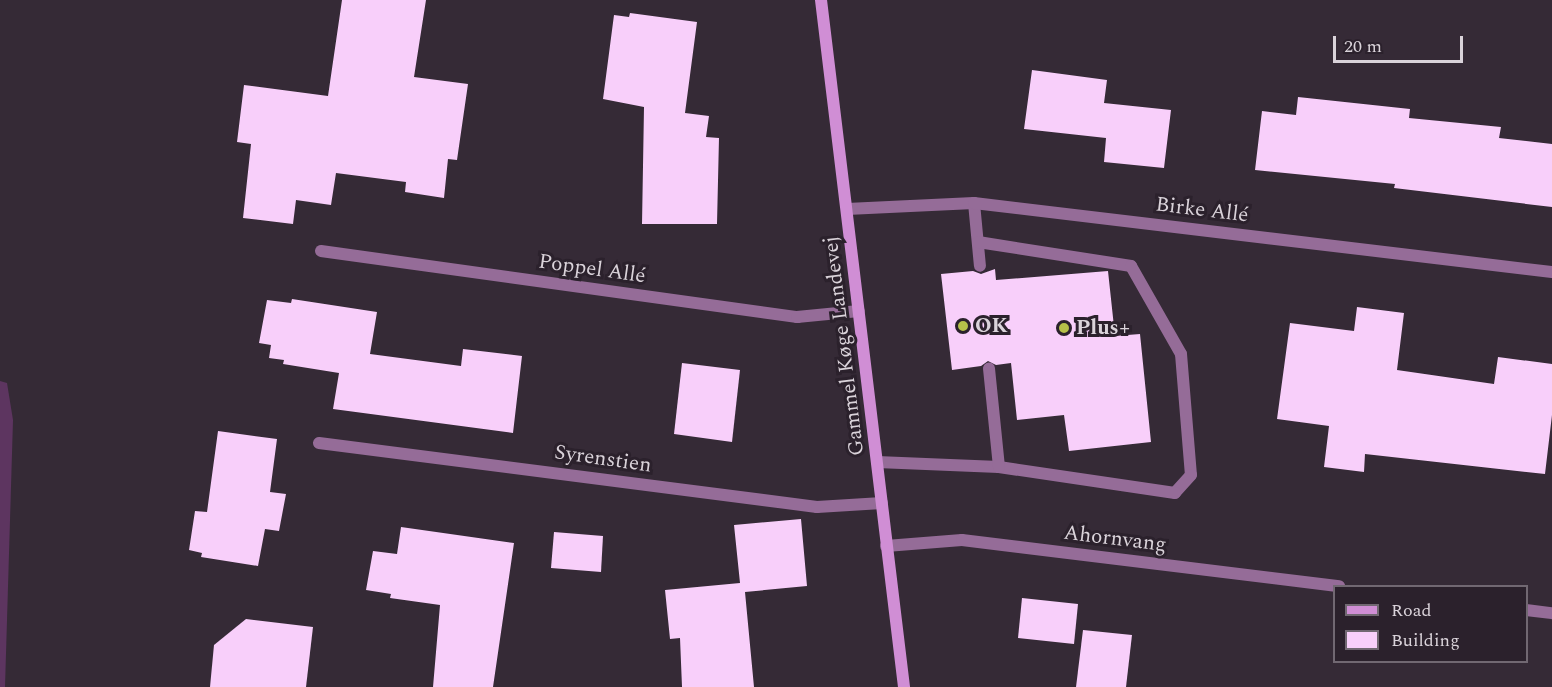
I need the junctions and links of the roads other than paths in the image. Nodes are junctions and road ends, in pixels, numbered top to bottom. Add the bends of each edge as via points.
1 (821, 0) edge
2 (974, 203) junction
3 (847, 209) junction
4 (978, 242) junction
5 (321, 251) dead end
6 (980, 266) dead end
7 (1552, 272) edge
8 (859, 310) junction
9 (989, 369) dead end
10 (319, 443) dead end
11 (877, 462) junction
12 (999, 467) junction
13 (882, 503) junction
14 (886, 546) junction
15 (1333, 585) edge
16 (1528, 610) edge
17 (1552, 613) edge
18 (904, 687) edge

1 - 3 main road, Gammel Køge Landevej
2 - 3 street, Birke Allé
2 - 4 street
2 - 7 street, Birke Allé
3 - 8 main road, Gammel Køge Landevej
4 - 6 street
4 - 12 street via 1131,266 1181,354 1191,475 1175,493
5 - 8 street, Poppel Allé via 797,318
8 - 11 main road, Gammel Køge Landevej
9 - 12 street
10 - 13 street, Syrenstien via 817,507
11 - 12 street
11 - 13 main road, Gammel Køge Landevej
13 - 14 main road, Gammel Køge Landevej
14 - 15 street, Ahornvang via 963,540
14 - 18 main road, Gammel Køge Landevej
16 - 17 street

